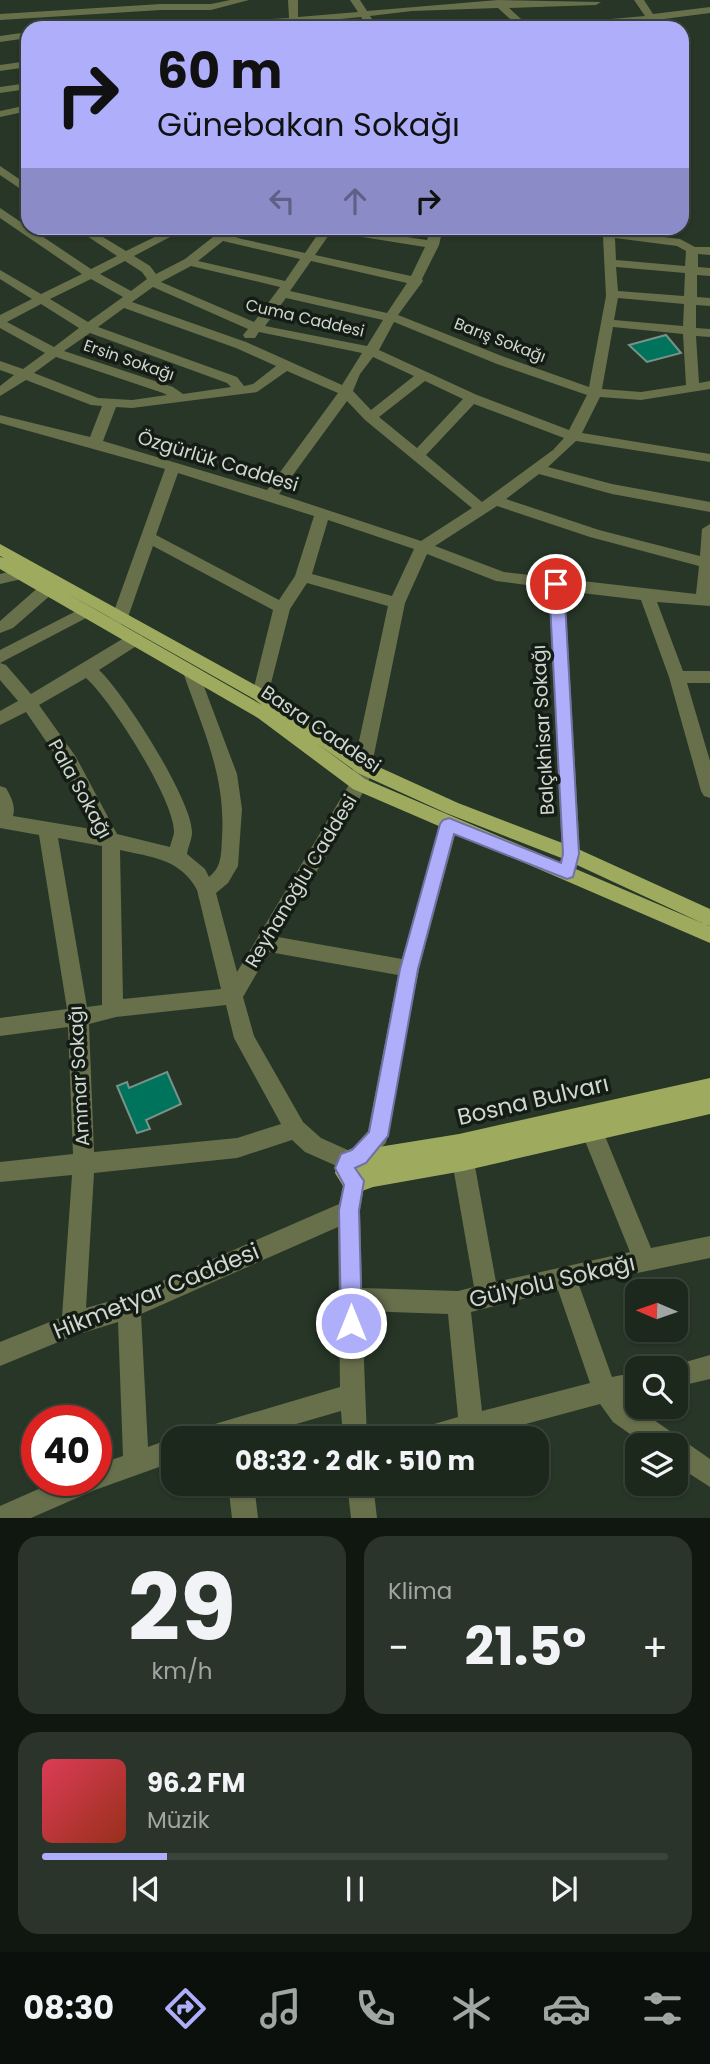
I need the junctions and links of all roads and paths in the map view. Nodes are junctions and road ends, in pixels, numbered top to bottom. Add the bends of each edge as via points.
1 (90, 0) edge
2 (242, 0) edge
3 (293, 0) edge
4 (355, 0) edge
5 (639, 0) edge
6 (595, 1) edge
7 (691, 1) edge
8 (499, 2) edge
9 (173, 3) edge
10 (409, 4) edge
11 (705, 10) edge
12 (364, 14) junction
13 (92, 16) junction
14 (0, 17) edge
15 (174, 21) edge
16 (246, 21) edge
17 (293, 21) edge
18 (314, 21) edge
19 (368, 21) edge
20 (519, 21) edge
21 (609, 21) edge
22 (651, 21) edge
23 (660, 21) edge
24 (689, 22) edge
25 (710, 22) edge
26 (21, 36) edge
27 (0, 38) edge
28 (21, 65) edge
29 (0, 68) edge
30 (21, 87) edge
31 (0, 90) edge
32 (21, 109) edge
33 (0, 114) edge
34 (0, 169) edge
35 (6, 180) edge
36 (0, 212) edge
37 (21, 228) edge
38 (30, 235) edge
39 (93, 235) edge
40 (167, 235) edge
41 (219, 235) edge
42 (323, 235) edge
43 (371, 235) edge
44 (435, 235) edge
45 (608, 235) edge
46 (632, 235) edge
47 (222, 236) junction
48 (433, 245) junction
49 (692, 250) junction
50 (710, 251) edge
51 (126, 255) junction
52 (306, 257) junction
53 (189, 262) junction
54 (610, 263) junction
55 (692, 270) junction
56 (710, 272) edge
57 (0, 274) edge
58 (88, 274) junction
59 (153, 281) junction
60 (417, 281) junction
61 (284, 289) junction
62 (612, 293) junction
63 (41, 299) junction
64 (127, 300) junction
65 (690, 300) junction
66 (710, 302) edge
67 (390, 317) junction
68 (0, 322) edge
69 (609, 323) junction
70 (88, 328) junction
71 (256, 328) junction
72 (688, 331) junction
73 (710, 333) edge
74 (241, 345) junction
75 (371, 351) junction
76 (53, 352) junction
77 (287, 364) junction
78 (0, 365) edge
79 (23, 375) junction
80 (423, 376) junction
81 (710, 385) edge
82 (693, 389) junction
83 (242, 391) junction
84 (0, 392) edge
85 (346, 392) junction
86 (595, 393) junction
87 (180, 398) junction
88 (472, 398) junction
89 (110, 404) junction
90 (370, 417) junction
91 (0, 419) edge
92 (573, 436) junction
93 (95, 443) junction
94 (418, 456) junction
95 (710, 458) edge
96 (173, 466) junction
97 (538, 469) junction
98 (270, 496) junction
99 (489, 505) junction
100 (710, 507) edge
101 (322, 514) junction
102 (710, 529) edge
103 (148, 537) junction
104 (424, 547) junction
105 (0, 549) edge
106 (0, 562) edge
107 (705, 562) junction
108 (21, 574) junction
109 (303, 578) junction
110 (0, 579) edge
111 (556, 584) junction
112 (47, 589) junction
113 (647, 595) junction
114 (706, 600) edge
115 (397, 603) junction
116 (282, 608) junction
117 (84, 612) junction
118 (116, 621) junction
119 (0, 628) edge
120 (135, 639) junction
121 (0, 657) edge
122 (0, 669) edge
123 (87, 669) junction
124 (191, 672) junction
125 (677, 677) junction
126 (710, 677) edge
127 (260, 695) junction
128 (29, 702) junction
129 (0, 719) edge
130 (703, 742) edge
131 (361, 776) junction
132 (710, 791) edge
133 (0, 793) edge
134 (1, 822) edge
135 (449, 824) junction
136 (47, 830) junction
137 (111, 840) junction
138 (177, 856) junction
139 (569, 863) junction
140 (206, 890) junction
141 (710, 918) edge
142 (710, 935) edge
143 (264, 943) junction
144 (409, 969) junction
145 (233, 996) junction
146 (113, 1009) junction
147 (78, 1015) junction
148 (0, 1027) edge
149 (710, 1087) edge
150 (710, 1104) edge
151 (295, 1129) junction
152 (592, 1131) junction
153 (463, 1161) junction
154 (84, 1163) junction
155 (359, 1167) junction
156 (0, 1172) edge
157 (349, 1210) junction
158 (710, 1247) edge
159 (644, 1260) junction
160 (565, 1277) junction
161 (487, 1294) junction
162 (351, 1299) junction
163 (458, 1303) junction
164 (129, 1307) junction
165 (73, 1324) junction
166 (0, 1354) edge
167 (710, 1367) edge
168 (688, 1372) edge
169 (625, 1387) edge
170 (605, 1391) junction
171 (352, 1396) junction
172 (259, 1426) edge
173 (354, 1426) edge
174 (471, 1426) edge
175 (475, 1426) edge
176 (650, 1433) edge
177 (161, 1454) edge
178 (688, 1458) edge
179 (136, 1462) junction
180 (112, 1472) edge
181 (710, 1474) edge
182 (53, 1496) edge
183 (242, 1496) edge
184 (361, 1496) edge
185 (1, 1518) edge
186 (245, 1518) edge
187 (364, 1518) edge

1 - 13 street
2 - 9 street via 211,7
2 - 16 street
3 - 17 street
4 - 12 street
5 - 22 street
6 - 8 street
6 - 21 street
7 - 11 street
8 - 10 street
8 - 20 street
9 - 13 street
9 - 15 street
10 - 12 street
11 - 23 street
12 - 18 street
12 - 19 street
13 - 14 street
24 - 25 street
26 - 27 street
28 - 29 street
30 - 31 street
32 - 33 street
34 - 35 street
36 - 37 street
38 - 58 street
39 - 51 street, Cuma Caddesi
40 - 51 street
41 - 47 street
42 - 52 street
43 - 48 street
44 - 48 street
45 - 54 street
46 - 49 street via 680,243
47 - 52 street
47 - 53 street
48 - 60 street
49 - 50 street
49 - 55 street
51 - 58 street
51 - 59 street, Cuma Caddesi
52 - 60 street
52 - 61 street
53 - 59 street
53 - 61 street, Barış Sokağı
54 - 55 street
54 - 62 street
55 - 56 street
55 - 65 street
57 - 63 street
58 - 63 street
58 - 64 street
59 - 64 street
59 - 71 street, Cuma Caddesi
60 - 67 street
61 - 67 street, Barış Sokağı
61 - 71 street
62 - 65 street
62 - 69 street
63 - 68 street
63 - 70 street
64 - 70 street
64 - 74 street
65 - 66 street
65 - 72 street
67 - 75 street
67 - 86 street, Barış Sokağı
68 - 76 street, Ersin Sokağı
69 - 72 street
69 - 86 street
70 - 76 street
70 - 83 street via 232,380
71 - 74 street
71 - 75 street, Cuma Caddesi
72 - 73 street
72 - 82 street
74 - 77 street
75 - 80 street, Cuma Caddesi
75 - 85 street via 352,372
76 - 79 street
76 - 87 street, Ersin Sokağı
77 - 83 street, Ersin Sokağı via 262,386
77 - 85 street
78 - 79 street
79 - 84 street
79 - 89 street via 85,400
80 - 88 street, Cuma Caddesi
80 - 90 street
81 - 82 street, Barış Sokağı
82 - 86 street, Barış Sokağı via 642,396
83 - 87 street, Ersin Sokağı
85 - 90 street
85 - 98 street
86 - 92 street
87 - 89 street
88 - 92 street, Cuma Caddesi
88 - 94 street
89 - 93 street
90 - 94 street
91 - 93 street, Özgürlük Caddesi
92 - 95 street, Cuma Caddesi
92 - 97 street
93 - 96 street, Özgürlük Caddesi
94 - 99 street
96 - 98 street, Özgürlük Caddesi
96 - 103 street
97 - 99 street
97 - 100 street via 612,489
98 - 101 street, Özgürlük Caddesi
99 - 104 street
99 - 107 street
101 - 104 street, Özgürlük Caddesi
101 - 109 street
102 - 107 street
103 - 116 street
103 - 118 street
104 - 111 street, Özgürlük Caddesi via 502,577
104 - 115 street, Reyhanoğlu Caddesi
105 - 118 main road, Basra Caddesi
106 - 108 main road, Basra Caddesi
107 - 114 street
108 - 110 street
108 - 112 main road, Basra Caddesi
109 - 115 street
109 - 116 street
111 - 113 street, Özgürlük Caddesi
111 - 139 street, Balçıkhisar Sokağı
112 - 117 main road, Basra Caddesi
112 - 119 street
113 - 114 street, Özgürlük Caddesi
113 - 125 street
115 - 131 street, Reyhanoğlu Caddesi
116 - 127 street
117 - 118 main road, Basra Caddesi
117 - 121 street
118 - 120 main road, Basra Caddesi
118 - 127 main road, Basra Caddesi
120 - 123 street
120 - 124 main road, Basra Caddesi
122 - 128 street, Pala Sokağı
123 - 128 street
123 - 138 street via 107,687 135,727 179,813 183,832
124 - 131 main road, Basra Caddesi
124 - 140 street via 225,765 233,809 229,866
125 - 126 street
125 - 130 street
127 - 131 main road, Basra Caddesi
128 - 129 street
128 - 137 street, Pala Sokağı via 70,762
130 - 132 street
131 - 135 main road, Basra Caddesi
131 - 139 main road, Basra Caddesi via 452,808
131 - 143 street, Reyhanoğlu Caddesi
133 - 134 street via 6,809
134 - 136 street
135 - 139 main road, Basra Caddesi
135 - 144 street
136 - 137 street
136 - 147 street, Ammar Sokağı
137 - 138 street
137 - 146 street, Pala Sokağı
138 - 140 street via 198,874
139 - 141 main road, Basra Caddesi
139 - 142 main road, Basra Caddesi
140 - 145 street
143 - 144 street
143 - 145 street, Reyhanoğlu Caddesi
144 - 155 street via 378,1136
145 - 146 street
145 - 151 street via 244,1038
146 - 147 street
147 - 148 street
147 - 154 street, Ammar Sokağı
149 - 155 main road, Bosna Bulvarı
150 - 152 main road
151 - 154 street via 237,1148
151 - 155 street via 313,1145
152 - 153 main road
152 - 159 street
153 - 155 main road
153 - 161 street
154 - 156 street
154 - 165 street, Ammar Sokağı
155 - 157 street
157 - 162 street
157 - 164 street, Hikmetyar Caddesi
158 - 159 street, Gülyolu Sokağı
159 - 160 street, Gülyolu Sokağı
160 - 161 street, Gülyolu Sokağı
160 - 170 street
161 - 163 street, Gülyolu Sokağı
162 - 163 street, Gülyolu Sokağı
162 - 171 street
163 - 174 street
164 - 165 street, Hikmetyar Caddesi
164 - 179 street
165 - 166 street, Hikmetyar Caddesi
167 - 168 street
169 - 170 street
170 - 175 street
170 - 176 street via 622,1413
171 - 172 street
171 - 173 street
177 - 179 street
178 - 181 street
179 - 180 street
182 - 185 street
183 - 186 street
184 - 187 street

